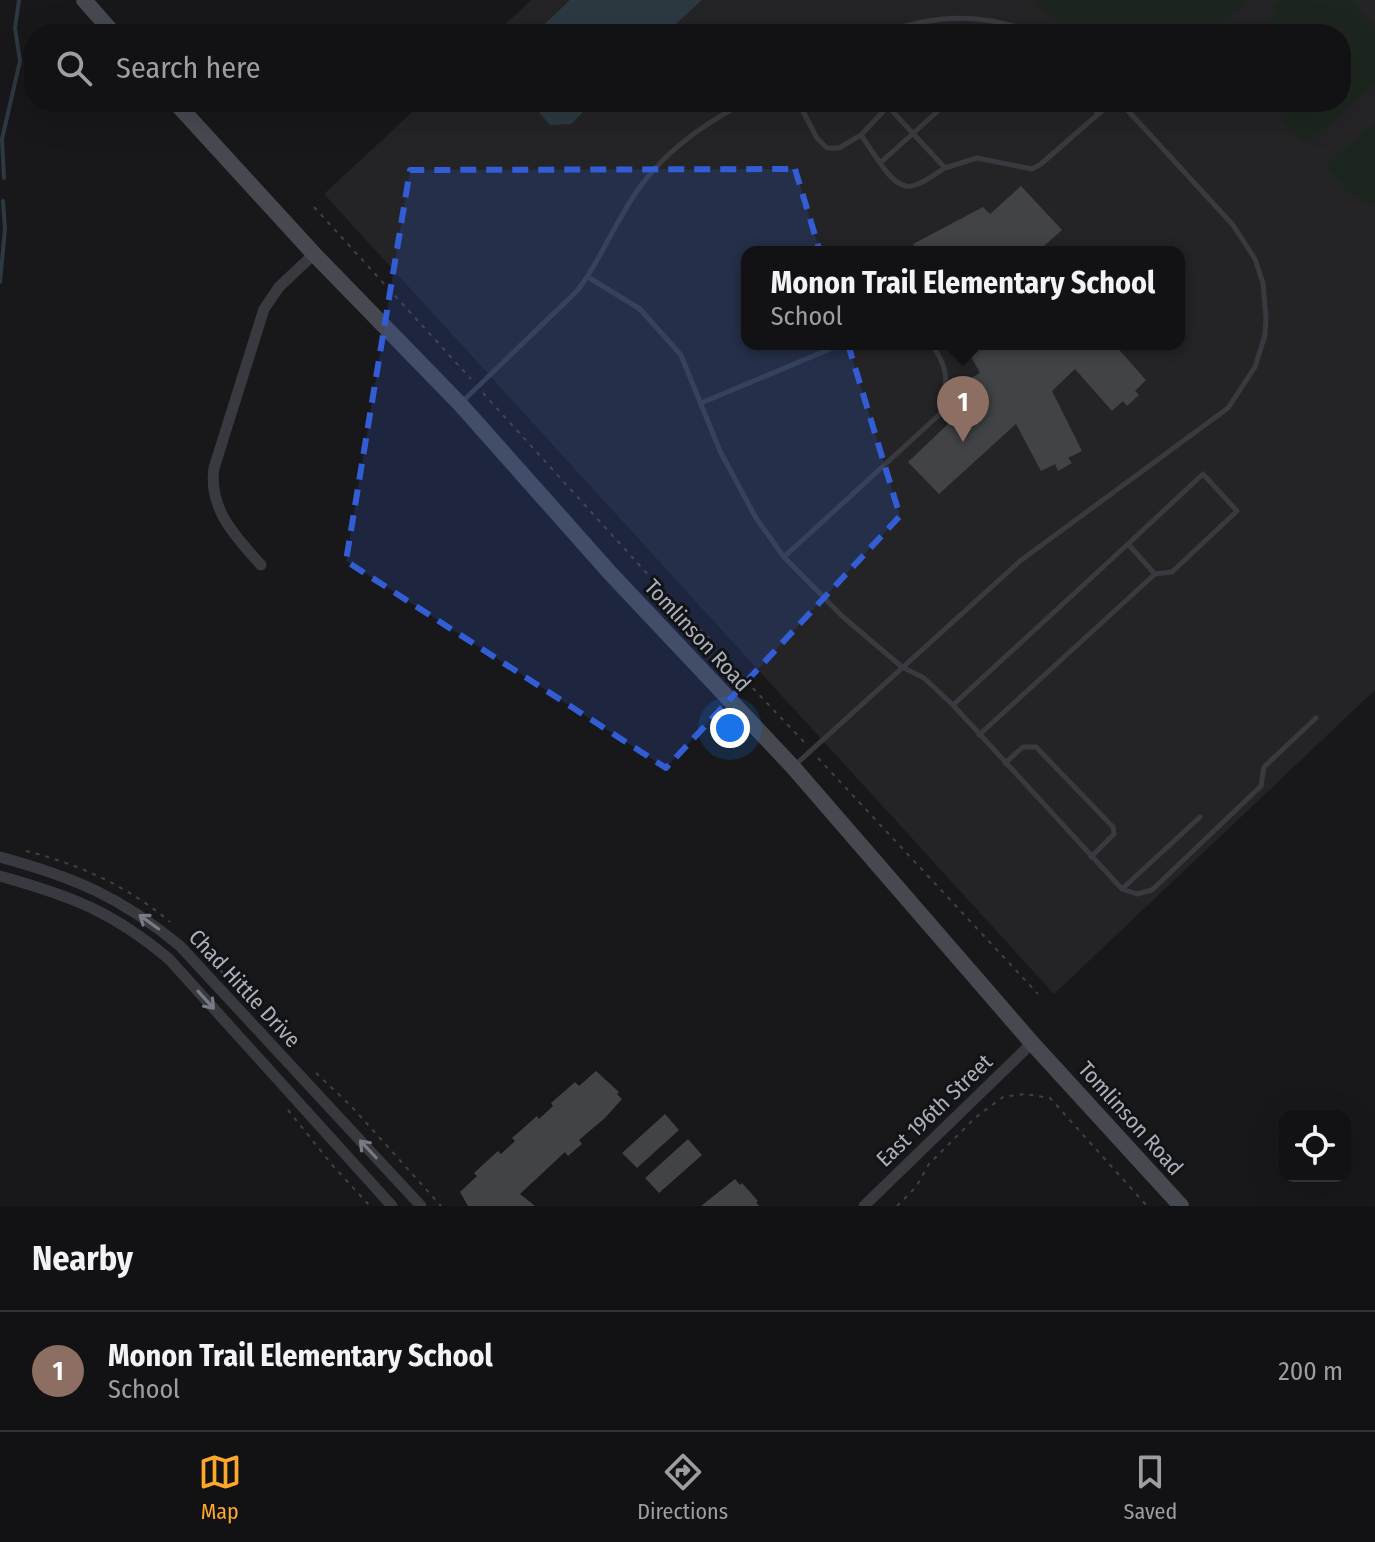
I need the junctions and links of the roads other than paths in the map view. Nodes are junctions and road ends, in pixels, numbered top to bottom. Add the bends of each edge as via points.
1 (84, 0) edge
2 (105, 24) edge
3 (909, 24) edge
4 (1007, 24) edge
5 (184, 112) edge
6 (728, 112) edge
7 (803, 112) edge
8 (880, 112) edge
9 (896, 112) edge
10 (937, 112) edge
11 (1129, 112) edge
12 (1099, 114) edge
13 (914, 133) junction
14 (861, 135) junction
15 (880, 163) junction
16 (945, 168) junction
17 (314, 254) junction
18 (588, 277) junction
19 (828, 350) edge
20 (935, 350) edge
21 (701, 403) junction
22 (460, 404) junction
23 (1128, 544) junction
24 (784, 557) junction
25 (261, 565) dead end
26 (1155, 574) junction
27 (902, 667) junction
28 (953, 705) junction
29 (1316, 718) dead end
30 (979, 735) junction
31 (1005, 763) junction
32 (793, 767) junction
33 (1200, 817) dead end
34 (0, 857) edge
35 (1091, 857) junction
36 (0, 876) edge
37 (1122, 889) junction
38 (1032, 1043) junction
39 (392, 1206) edge
40 (421, 1206) edge
41 (864, 1206) edge
42 (1181, 1206) edge

1 - 2 street
3 - 4 lane via 960,17
5 - 17 street, Tomlinson Road
6 - 18 lane via 697,130 655,168 629,202
7 - 14 lane via 827,148 839,148
8 - 14 lane
9 - 13 lane
10 - 13 lane
11 - 27 lane via 1233,225 1255,259 1266,318 1255,367 1228,408 1020,561
12 - 16 lane via 1032,169 977,158
13 - 15 lane
13 - 16 lane
14 - 15 lane
15 - 16 lane via 905,187 915,187
17 - 22 street, Tomlinson Road
17 - 25 street via 264,309 213,474 219,510
18 - 21 lane via 640,309 681,355
18 - 22 lane
19 - 21 lane
20 - 24 lane via 945,364 947,384 940,414
21 - 24 lane via 756,518
22 - 32 street, Tomlinson Road
23 - 26 lane
23 - 26 lane via 1203,474 1237,511 1172,572
23 - 28 lane
24 - 27 lane
26 - 30 lane
27 - 28 lane via 924,678
27 - 32 lane
28 - 30 lane
29 - 37 lane via 1264,767 1261,786 1152,890 1137,894
30 - 31 lane
31 - 35 lane
31 - 35 lane via 1023,747 1036,747 1113,827 1111,840
32 - 38 street, Tomlinson Road
33 - 37 lane
40 -> 34 street, Chad Hittle Drive via 180,946 89,885
35 - 37 lane
36 -> 39 street, Chad Hittle Drive via 64,894 146,939
38 - 41 street, East 196th Street
38 - 42 street, Tomlinson Road

